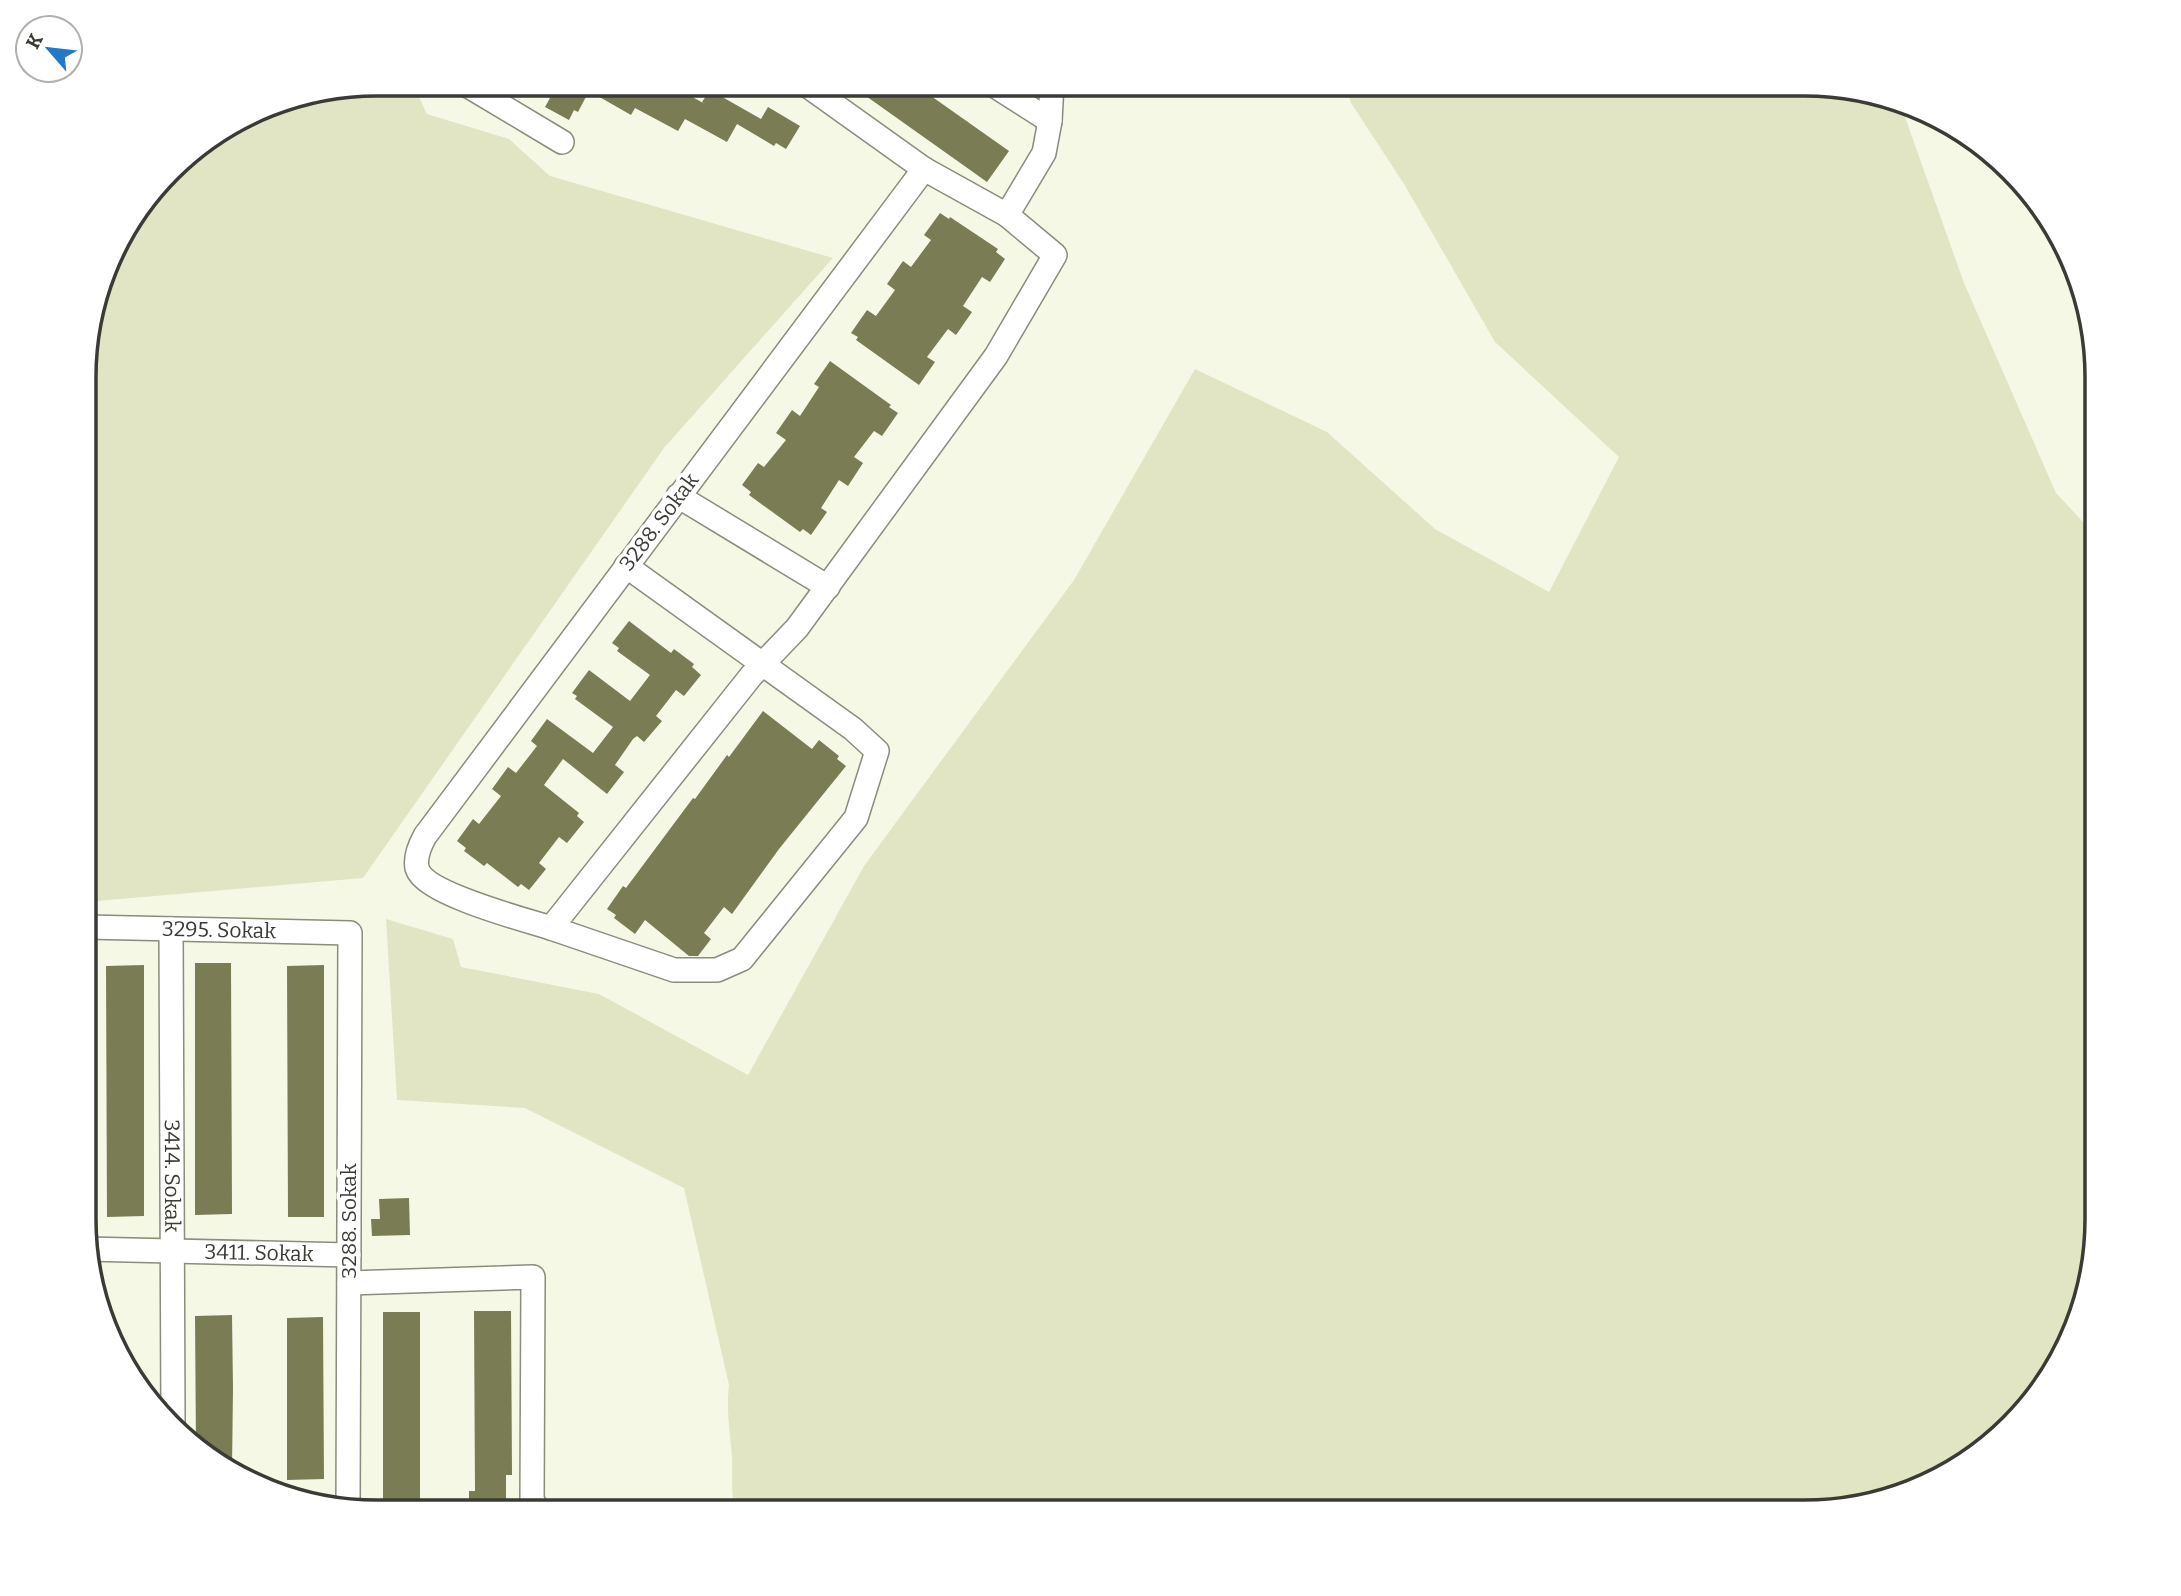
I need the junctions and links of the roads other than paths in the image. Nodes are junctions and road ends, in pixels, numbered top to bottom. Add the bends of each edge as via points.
1 (485, 96) edge
2 (822, 96) edge
3 (1011, 96) edge
4 (1051, 96) edge
5 (1050, 121) junction
6 (562, 142) dead end
7 (923, 169) junction
8 (1007, 215) junction
9 (678, 496) junction
10 (626, 566) junction
11 (828, 587) junction
12 (762, 665) junction
13 (96, 927) edge
14 (551, 928) junction
15 (171, 929) junction
16 (350, 933) joint
17 (98, 1249) edge
18 (173, 1251) junction
19 (349, 1255) junction
20 (349, 1283) junction
21 (173, 1412) edge
22 (348, 1498) edge
23 (532, 1500) edge

1 - 6 street
2 - 7 street
3 - 5 street
4 - 5 street
5 - 8 street via 1044,153
7 - 8 street
7 - 9 street, 3288. Sokak
8 - 11 street via 1055,255 996,356
9 - 10 street, 3288. Sokak
9 - 11 street
10 - 12 street
10 - 14 street, 3288. Sokak via 419,846 417,868 426,881 468,902
11 - 12 street
12 - 14 street
12 - 14 street via 877,751 856,818 743,959 718,970 674,970
13 - 15 street, 3295. Sokak
15 - 16 street, 3295. Sokak
15 - 18 street, 3414. Sokak
16 - 19 street, 3288. Sokak
17 - 18 street, 3411. Sokak
18 - 19 street, 3411. Sokak
18 - 21 street, 3414. Sokak
19 - 20 street, 3288. Sokak
20 - 22 street, 3288. Sokak
20 - 23 street via 533,1277

